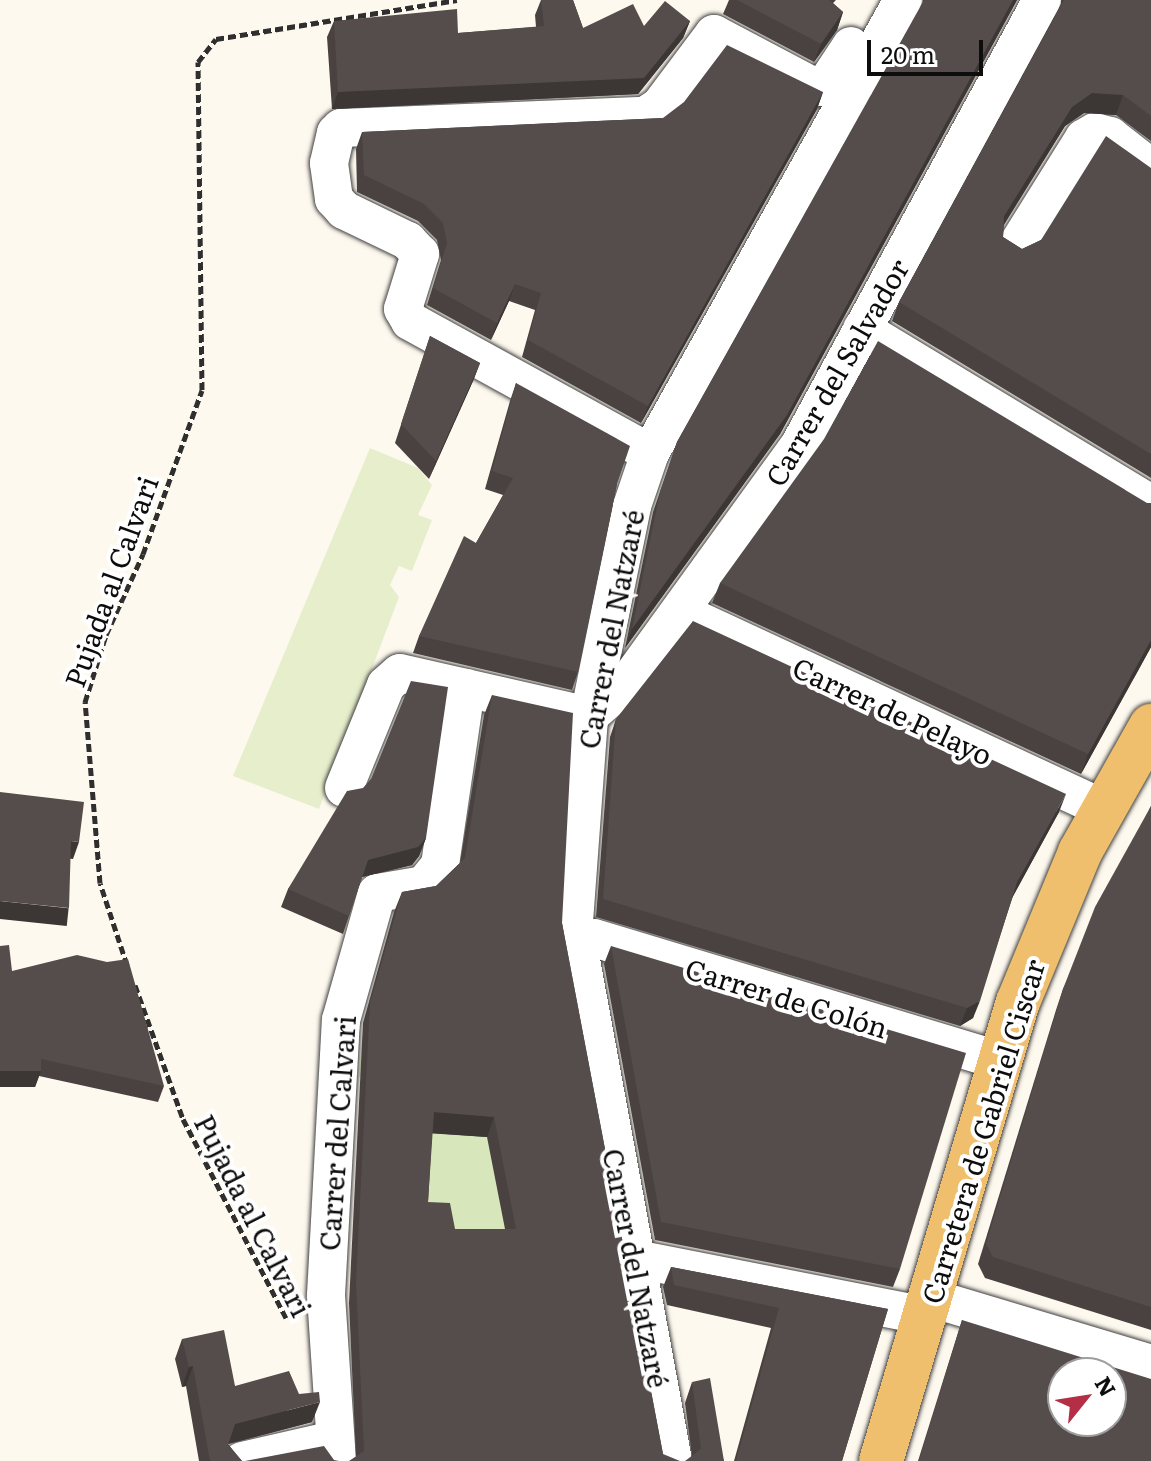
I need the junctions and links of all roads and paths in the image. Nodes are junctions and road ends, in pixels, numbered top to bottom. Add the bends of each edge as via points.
1 (457, 0) edge
2 (876, 0) edge
3 (903, 0) edge
4 (1042, 0) edge
5 (1151, 168) edge
6 (1016, 247) edge
7 (862, 329) junction
8 (650, 453) junction
9 (1151, 504) edge
10 (682, 613) junction
11 (466, 688) junction
12 (589, 716) junction
13 (1151, 726) edge
14 (344, 788) dead end
15 (1104, 809) junction
16 (576, 940) junction
17 (998, 1060) junction
18 (636, 1259) junction
19 (929, 1307) junction
20 (289, 1325) dead end
21 (1151, 1364) edge
22 (336, 1450) edge
23 (242, 1461) edge
24 (673, 1461) edge
25 (881, 1461) edge

1 - 20 path, Pujada al Calvari via 216,39 198,62 202,390 85,702 96,854 108,917 183,1119
2 - 8 street via 824,87 814,87 714,34 660,106 645,116 341,128 329,163 334,199 344,210 415,246 420,260 403,309 410,321
3 - 8 street, Carrer del Natzaré
4 - 7 street, Carrer del Salvador
5 - 6 street via 1110,136 1095,132 1084,138
7 - 9 street
7 - 10 street, Carrer del Salvador via 799,446
8 - 12 street, Carrer del Natzaré via 632,506
10 - 12 street, Carrer del Salvador via 628,682
10 - 15 street, Carrer de Pelayo
11 - 12 street
11 - 14 street via 408,672 392,676
11 - 22 street, Carrer del Calvari via 440,865 424,885 387,887 377,893 341,1020 326,1295
12 - 16 street, Carrer del Natzaré via 573,907
13 - 15 main road, Carretera de Gabriel Ciscar
15 - 17 main road, Carretera de Gabriel Ciscar via 1059,894
16 - 17 street, Carrer de Colón via 594,938
16 - 18 street, Carrer del Natzaré
17 - 19 main road, Carretera de Gabriel Ciscar
18 - 19 street
18 - 24 street, Carrer del Natzaré
19 - 21 street
19 - 25 main road, Carretera de Gabriel Ciscar
22 - 23 street, Carrer del Calvari

